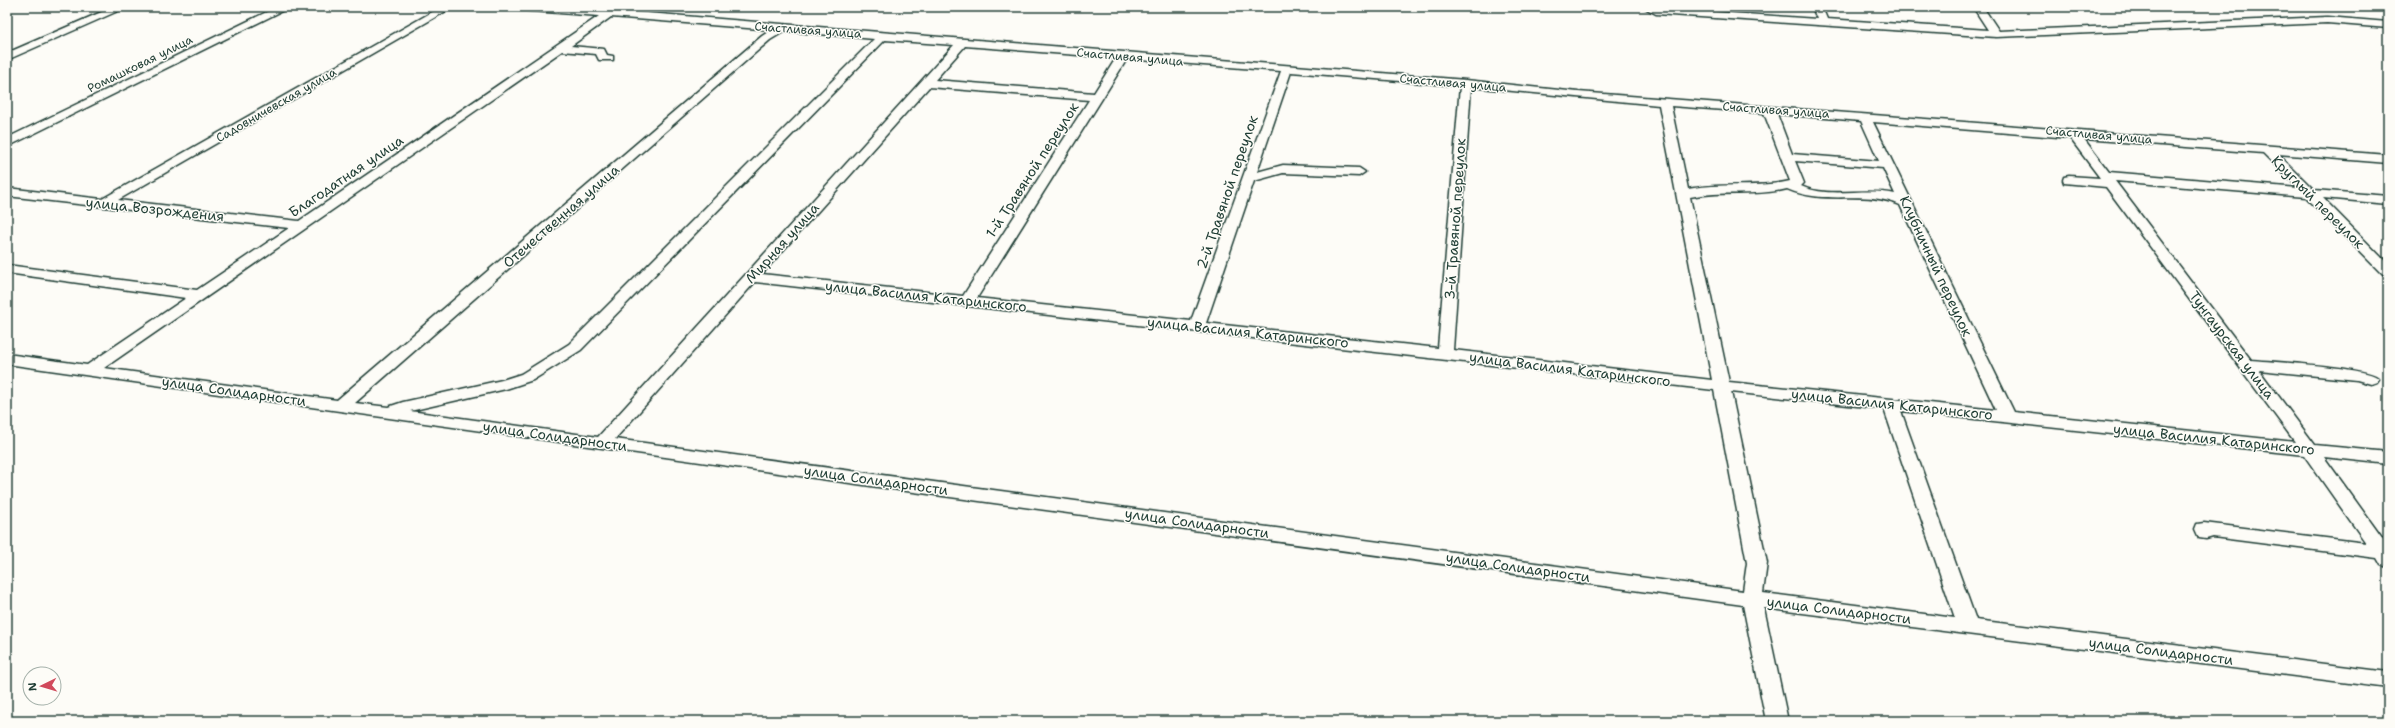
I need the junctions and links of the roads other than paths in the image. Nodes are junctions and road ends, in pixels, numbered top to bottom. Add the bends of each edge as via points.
1 (122, 7) edge
2 (285, 7) edge
3 (448, 7) edge
4 (519, 7) edge
5 (620, 7) edge
6 (1648, 7) edge
7 (1817, 7) edge
8 (1978, 7) edge
9 (535, 8) edge
10 (2328, 8) dead end
11 (608, 15) junction
12 (2347, 21) junction
13 (1824, 24) junction
14 (2388, 25) edge
15 (783, 28) junction
16 (1996, 34) junction
17 (883, 36) junction
18 (962, 43) junction
19 (560, 48) junction
20 (1123, 56) junction
21 (7, 57) edge
22 (609, 58) dead end
23 (1288, 69) junction
24 (926, 83) junction
25 (1466, 84) junction
26 (1097, 97) junction
27 (1664, 102) junction
28 (1769, 110) junction
29 (1865, 117) junction
30 (2073, 133) junction
31 (7, 143) edge
32 (2266, 149) junction
33 (1788, 157) junction
34 (2388, 159) edge
35 (1888, 165) junction
36 (1359, 172) dead end
37 (1249, 178) junction
38 (2107, 179) junction
39 (2069, 180) dead end
40 (1790, 186) junction
41 (7, 192) edge
42 (1682, 194) junction
43 (2310, 194) junction
44 (2388, 200) edge
45 (104, 203) junction
46 (1906, 203) junction
47 (302, 225) junction
48 (7, 269) edge
49 (2388, 272) edge
50 (752, 277) junction
51 (199, 295) junction
52 (967, 302) junction
53 (1197, 326) junction
54 (1445, 354) junction
55 (7, 359) edge
56 (2246, 364) junction
57 (89, 371) junction
58 (2371, 379) dead end
59 (1720, 386) junction
60 (1890, 403) junction
61 (341, 406) junction
62 (391, 412) junction
63 (2007, 415) junction
64 (602, 443) junction
65 (2310, 450) junction
66 (2388, 458) edge
67 (2206, 533) dead end
68 (2386, 555) edge
69 (1752, 598) junction
70 (1968, 626) junction
71 (2388, 680) edge
72 (1778, 721) edge

1 - 21 street
2 - 31 street, Ромашковая улица
3 - 45 street, Садовничевская улица
4 - 9 street, Счастливая улица
5 - 11 street, Благодатная улица
6 - 13 street via 1656,11
7 - 13 street
8 - 16 street
9 - 11 street, Счастливая улица
10 - 12 street
11 - 15 street, Счастливая улица
11 - 19 street, Благодатная улица
12 - 14 street
12 - 16 street
13 - 16 street
15 - 17 street, Счастливая улица
15 - 61 street, Отечественная улица via 766,38
17 - 18 street, Счастливая улица
17 - 62 street via 575,347 527,377
18 - 20 street, Счастливая улица
18 - 24 street, Мирная улица
19 - 22 street via 600,51 603,58
19 - 47 street, Благодатная улица
20 - 23 street, Счастливая улица
20 - 26 street, 1-й Травяной переулок
23 - 25 street, Счастливая улица
23 - 37 street, 2-й Травяной переулок
24 - 26 street
24 - 50 street, Мирная улица
25 - 27 street, Счастливая улица
25 - 54 street, 3-й Травяной переулок
26 - 52 street, 1-й Травяной переулок
27 - 28 street, Счастливая улица
27 - 42 street
28 - 29 street, Счастливая улица
28 - 33 street
29 - 30 street, Счастливая улица
29 - 35 street, Клубничный переулок
30 - 32 street, Счастливая улица
30 - 38 street, Тунгаурская улица
32 - 34 street, Счастливая улица
32 - 43 street, Круглый переулок
33 - 35 street
33 - 40 street via 1797,183
35 - 46 street, Клубничный переулок
36 - 37 street via 1283,169
37 - 53 street, 2-й Травяной переулок
38 - 39 street
38 - 43 street
38 - 56 street, Тунгаурская улица
40 - 42 street via 1767,190 1702,190
40 - 46 street via 1804,192 1879,196
41 - 45 street, улица Возрождения
42 - 59 street
43 - 44 street
43 - 49 street, Круглый переулок
45 - 47 street, улица Возрождения
46 - 63 street, Клубничный переулок
47 - 51 street, Благодатная улица
48 - 51 street
50 - 52 street, улица Василия Катаринского
50 - 64 street, Мирная улица
51 - 57 street, Благодатная улица
52 - 53 street, улица Василия Катаринского
53 - 54 street, улица Василия Катаринского
54 - 59 street, улица Василия Катаринского
55 - 57 street, улица Солидарности
56 - 58 street via 2359,375
56 - 65 street, Тунгаурская улица
57 - 61 street, улица Солидарности
59 - 60 street, улица Василия Катаринского
59 - 69 street via 1757,563
60 - 63 street, улица Василия Катаринского
60 - 70 street
61 - 62 street, улица Солидарности
62 - 64 street, улица Солидарности
63 - 65 street, улица Василия Катаринского
64 - 69 street, улица Солидарности
65 - 66 street, улица Василия Катаринского
65 - 68 street, Тунгаурская улица
67 - 68 street via 2204,529
69 - 70 street, улица Солидарности
69 - 72 street
70 - 71 street, улица Солидарности

